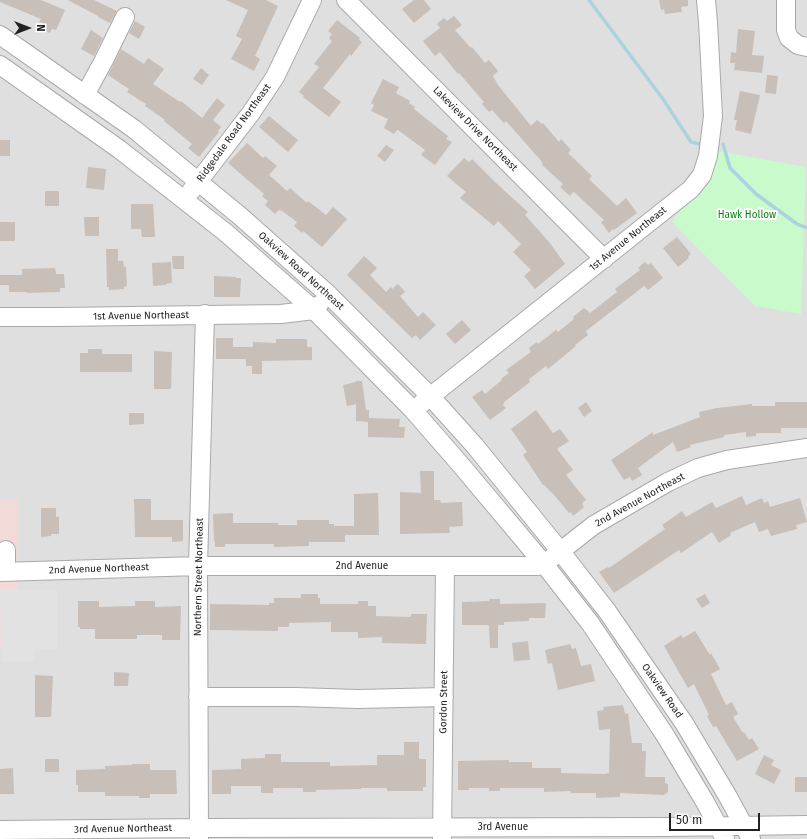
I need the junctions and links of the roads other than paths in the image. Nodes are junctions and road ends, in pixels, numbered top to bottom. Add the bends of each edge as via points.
1 (312, 0) edge
2 (346, 0) edge
3 (706, 0) edge
4 (786, 0) edge
5 (125, 17) dead end
6 (0, 35) edge
7 (807, 47) edge
8 (0, 65) edge
9 (85, 95) junction
10 (199, 182) junction
11 (185, 200) junction
12 (604, 259) junction
13 (329, 295) junction
14 (314, 310) junction
15 (205, 314) junction
16 (0, 316) edge
17 (430, 396) junction
18 (413, 410) junction
19 (798, 449) edge
20 (6, 550) dead end
21 (561, 552) junction
22 (544, 564) junction
23 (198, 566) junction
24 (445, 566) junction
25 (526, 566) joint
26 (3, 572) edge
27 (198, 697) junction
28 (444, 697) junction
29 (807, 825) edge
30 (0, 830) edge
31 (442, 833) edge
32 (722, 833) edge
33 (748, 833) edge
34 (199, 834) edge

1 - 10 street, Ridgedale Road Northeast via 275,76 251,113
2 - 12 street, Lakeview Drive Northeast
3 - 12 street, 1st Avenue Northeast via 713,116 708,156 702,175 691,189
4 - 7 street via 786,30 789,38 798,45
5 - 9 street
6 - 9 street, Oakview Road Northeast
8 - 11 street, Oakview Road Northeast via 120,149
9 - 10 street, Oakview Road Northeast via 134,129
10 - 11 street, Ridgedale Road Northeast
10 - 13 street, Oakview Road Northeast
11 - 14 street, Oakview Road Northeast
12 - 17 street, 1st Avenue Northeast
13 - 14 street
13 - 17 street, Oakview Road Northeast
14 - 15 street, 1st Avenue Northeast via 281,314
14 - 18 street, Oakview Road Northeast
15 - 16 street, 1st Avenue Northeast
15 - 23 street, Northern Street Northeast
17 - 18 street, 1st Avenue Northeast
17 - 21 street, Oakview Road Northeast via 476,446
18 - 22 street, Oakview Road Northeast
19 - 21 street, 2nd Avenue Northeast via 726,460 698,468 668,482 594,525
20 - 26 street
21 - 22 street, 2nd Avenue Northeast
21 - 33 street, Oakview Road via 607,611 684,723
22 - 25 street, 2nd Avenue Northeast
22 - 32 street via 590,624 665,734
23 - 24 street, 2nd Avenue
23 - 26 street, 2nd Avenue Northeast
23 - 27 street, Northern Street Northeast
24 - 25 street, 2nd Avenue
24 - 28 street, Gordon Street
27 - 28 street
27 - 34 street, Northern Street Northeast
28 - 31 street, Gordon Street
29 - 33 street, 3rd Avenue
30 - 34 street, 3rd Avenue Northeast
31 - 32 street, 3rd Avenue
31 - 34 street, 3rd Avenue
32 - 33 street, 3rd Avenue

